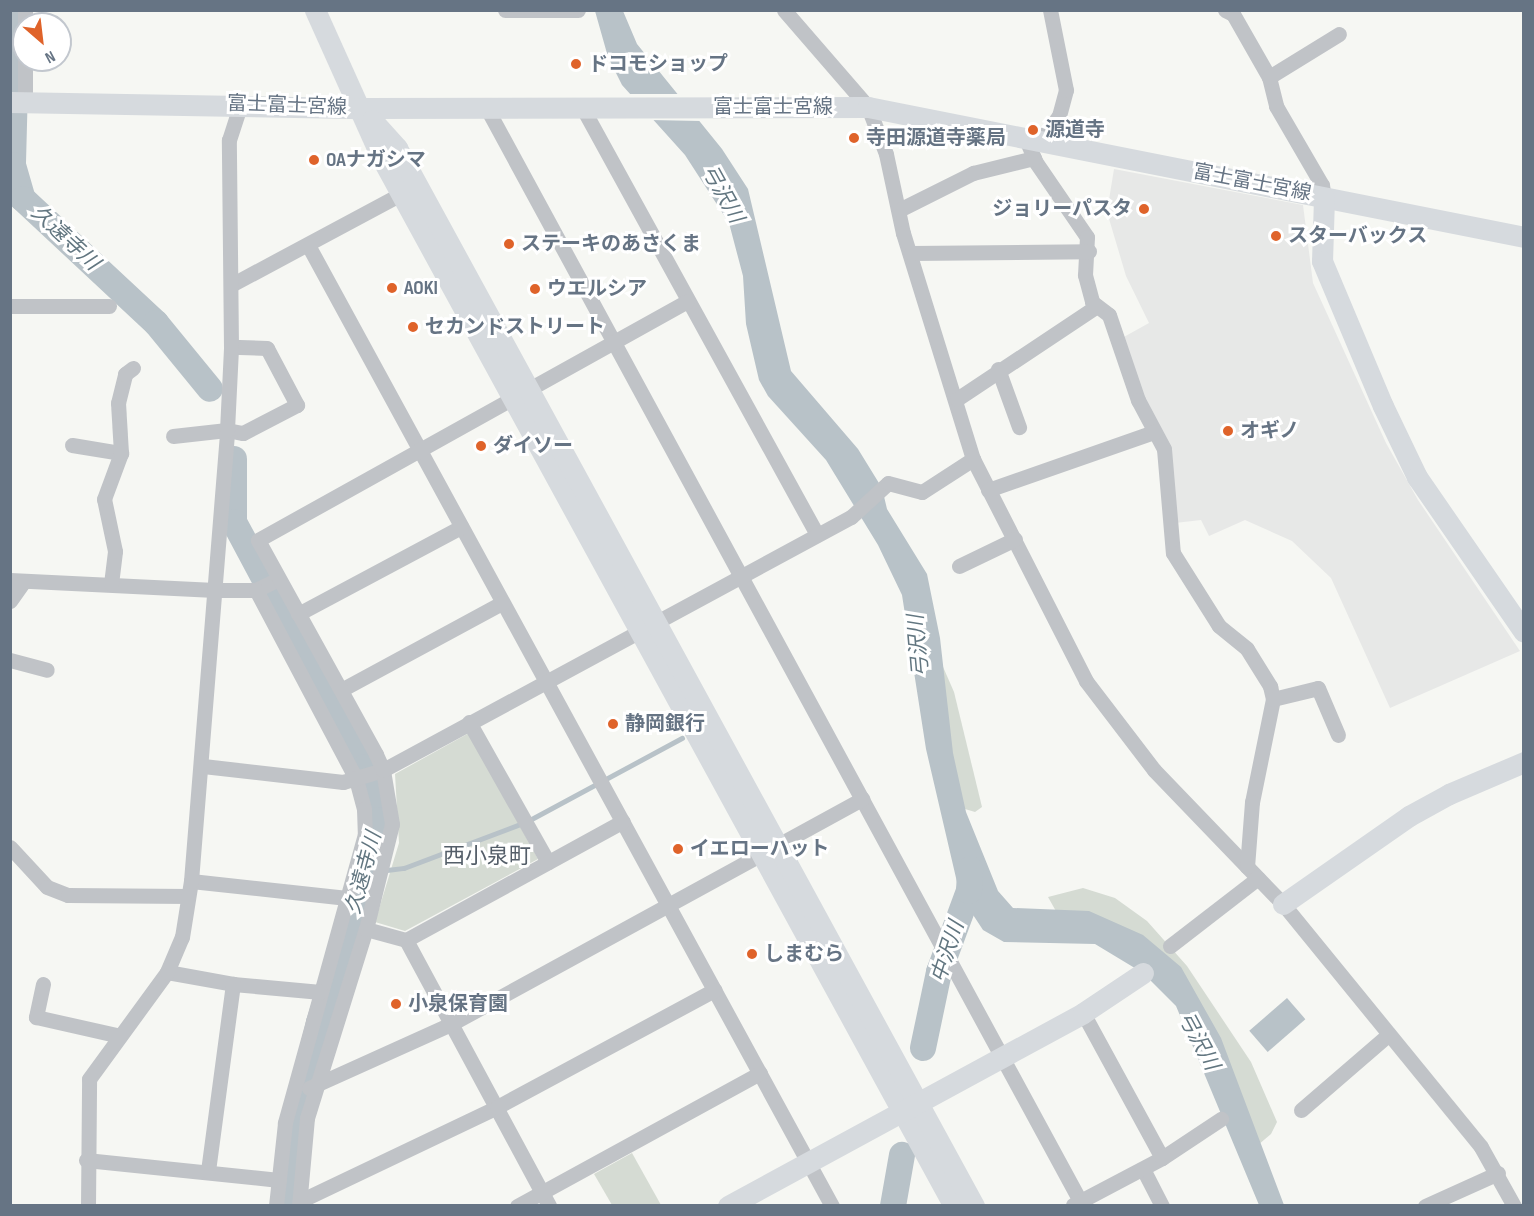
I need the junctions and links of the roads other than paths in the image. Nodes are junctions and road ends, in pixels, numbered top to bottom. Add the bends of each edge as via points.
1 (315, 10) edge
2 (505, 10) edge
3 (578, 10) edge
4 (784, 10) edge
5 (1050, 10) edge
6 (1232, 12) edge
7 (1339, 34) dead end
8 (23, 72) edge
9 (1269, 77) junction
10 (19, 103) edge
11 (241, 104) junction
12 (485, 105) junction
13 (582, 107) junction
14 (868, 107) junction
15 (362, 108) junction
16 (1033, 145) junction
17 (401, 194) junction
18 (1324, 198) junction
19 (899, 210) junction
20 (1524, 237) edge
21 (308, 245) junction
22 (1089, 251) junction
23 (911, 253) junction
24 (231, 285) junction
25 (687, 301) junction
26 (10, 306) edge
27 (109, 306) dead end
28 (1097, 306) junction
29 (613, 343) junction
30 (231, 348) junction
31 (133, 368) dead end
32 (998, 369) junction
33 (520, 393) junction
34 (957, 399) junction
35 (1019, 426) dead end
36 (227, 430) junction
37 (1154, 432) junction
38 (173, 436) dead end
39 (72, 446) dead end
40 (418, 449) junction
41 (121, 453) junction
42 (973, 459) junction
43 (988, 490) junction
44 (461, 527) junction
45 (817, 535) junction
46 (1015, 539) junction
47 (959, 566) dead end
48 (740, 575) junction
49 (17, 580) edge
50 (111, 584) junction
51 (267, 584) junction
52 (215, 590) junction
53 (10, 601) edge
54 (502, 603) junction
55 (298, 614) junction
56 (647, 626) junction
57 (1524, 632) edge
58 (10, 660) edge
59 (47, 670) dead end
60 (546, 681) junction
61 (341, 690) junction
62 (1273, 699) junction
63 (470, 722) junction
64 (1338, 735) dead end
65 (1524, 762) edge
66 (203, 766) junction
67 (369, 774) junction
68 (862, 799) junction
69 (622, 821) junction
70 (10, 847) edge
71 (770, 850) junction
72 (548, 862) junction
73 (1246, 867) junction
74 (1258, 878) junction
75 (190, 888) junction
76 (347, 897) junction
77 (1283, 904) junction
78 (669, 905) junction
79 (366, 929) junction
80 (406, 940) junction
81 (1170, 946) dead end
82 (167, 972) junction
83 (1143, 973) dead end
84 (43, 984) dead end
85 (233, 984) junction
86 (714, 990) junction
87 (321, 992) junction
88 (1083, 1013) junction
89 (451, 1024) junction
90 (1388, 1035) junction
91 (120, 1036) junction
92 (1002, 1057) junction
93 (760, 1073) junction
94 (306, 1087) junction
95 (497, 1107) junction
96 (911, 1107) junction
97 (1301, 1110) dead end
98 (1221, 1119) dead end
99 (1162, 1158) junction
100 (86, 1160) junction
101 (808, 1162) junction
102 (1143, 1169) junction
103 (208, 1171) junction
104 (1498, 1173) junction
105 (279, 1180) junction
106 (545, 1199) edge
107 (299, 1203) edge
108 (1077, 1203) edge
109 (88, 1206) edge
110 (276, 1206) edge
111 (517, 1206) edge
112 (728, 1206) edge
113 (832, 1206) edge
114 (954, 1206) edge
115 (974, 1206) edge
116 (1162, 1206) edge
117 (1425, 1206) edge
118 (1514, 1206) edge

1 - 15 street
2 - 3 street
4 - 14 street
5 - 16 street via 1066,90 1059,116
6 - 9 street
7 - 9 street
8 - 10 street
9 - 18 street via 1276,106 1322,185
10 - 11 street, 富士富士宮線
11 - 15 street, 富士富士宮線
11 - 24 street via 229,140
12 - 13 street, 富士富士宮線
12 - 15 street, 富士富士宮線
12 - 29 street
13 - 14 street, 富士富士宮線
13 - 25 street
14 - 16 street, 富士富士宮線
14 - 19 street via 886,154
15 - 17 street
15 - 33 street via 397,148
16 - 18 street, 富士富士宮線
16 - 19 street
16 - 22 street via 1087,237
17 - 21 street
17 - 33 street
18 - 20 street, 富士富士宮線
18 - 57 street via 1322,261 1383,406 1417,477
19 - 23 street
21 - 24 street
21 - 40 street
22 - 23 street
22 - 28 street via 1085,275 1092,302
23 - 34 street
24 - 30 street
25 - 29 street
25 - 45 street
26 - 27 street
28 - 32 street
28 - 37 street via 1109,315 1127,373
29 - 33 street
29 - 48 street
30 - 36 street
30 - 36 street via 267,348 297,405 243,433
31 - 41 street via 125,374 118,403
32 - 34 street
32 - 35 street
33 - 40 street
33 - 56 street
34 - 42 street
36 - 38 street
36 - 52 street
37 - 43 street
37 - 62 street via 1167,460 1173,553 1219,626 1247,648
39 - 41 street
40 - 44 street
40 - 51 street via 258,540
41 - 50 street via 104,499 115,551
42 - 43 street
42 - 45 street via 921,492 888,483 851,517
43 - 46 street
44 - 54 street
44 - 55 street
45 - 48 street
46 - 47 street
46 - 73 street via 1086,681 1154,770
48 - 56 street
48 - 68 street
49 - 50 street
49 - 53 street
50 - 52 street
51 - 52 street
51 - 55 street
51 - 67 street
52 - 66 street
54 - 60 street
54 - 61 street
55 - 61 street
56 - 60 street
56 - 71 street
58 - 59 street
60 - 63 street
60 - 69 street
61 - 67 street
62 - 64 street via 1318,688
62 - 73 street via 1252,802
63 - 67 street
63 - 72 street
65 - 77 street via 1409,816
66 - 67 street via 343,782
66 - 75 street
67 - 76 street via 365,834
67 - 79 street via 392,824
68 - 71 street
68 - 92 street
69 - 72 street
69 - 78 street
70 - 75 street via 47,887 68,894
71 - 78 street
71 - 96 street
72 - 80 street
73 - 74 street
74 - 77 street
74 - 81 street
75 - 76 street
75 - 82 street via 182,937
76 - 87 street
77 - 90 street
78 - 86 street
78 - 89 street
79 - 80 street
79 - 94 street
80 - 89 street
82 - 85 street
82 - 91 street
83 - 88 street
84 - 91 street via 36,1017
85 - 87 street
85 - 103 street
86 - 93 street
86 - 95 street
87 - 94 street
88 - 92 street
88 - 99 street
89 - 94 street
89 - 95 street
90 - 97 street
90 - 104 street
91 - 100 street via 89,1079
92 - 96 street
92 - 108 street
93 - 101 street
93 - 106 street
94 - 105 street via 285,1123
94 - 107 street
95 - 106 street
95 - 107 street
96 - 101 street
96 - 114 street
96 - 115 street
98 - 99 street
99 - 102 street
100 - 103 street
100 - 109 street
101 - 112 street
101 - 113 street
102 - 108 street
102 - 116 street
103 - 105 street
104 - 117 street
104 - 118 street
105 - 110 street
106 - 111 street

